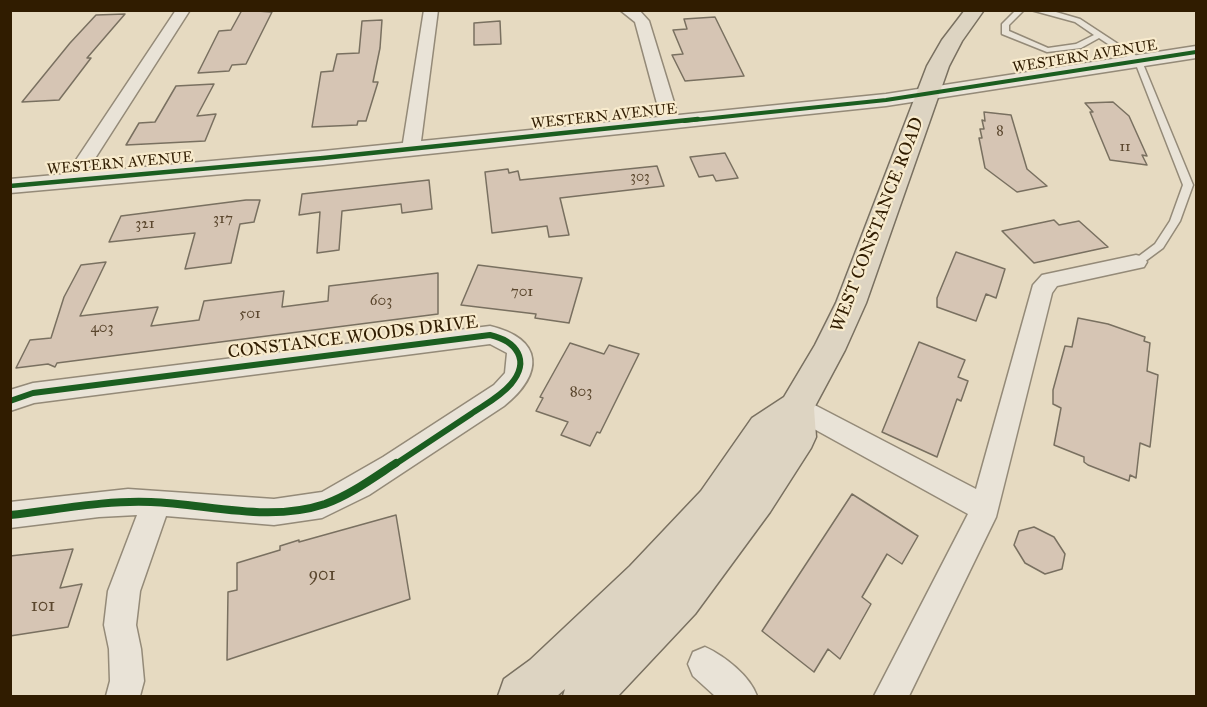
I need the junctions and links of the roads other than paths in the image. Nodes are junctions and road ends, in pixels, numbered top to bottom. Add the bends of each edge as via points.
1 (183, 10) edge
2 (431, 10) edge
3 (627, 10) edge
4 (975, 10) edge
5 (1021, 10) edge
6 (1034, 10) edge
7 (1099, 35) junction
8 (1197, 52) edge
9 (1138, 61) junction
10 (928, 94) junction
11 (671, 122) junction
12 (411, 148) junction
13 (71, 181) junction
14 (10, 186) edge
15 (1136, 262) joint
16 (10, 401) edge
17 (796, 407) junction
18 (156, 503) junction
19 (984, 508) junction
20 (10, 515) edge
21 (705, 664) dead end
22 (123, 696) edge
23 (521, 696) edge
24 (586, 696) edge
25 (740, 696) edge
26 (891, 696) edge

1 - 13 street
2 - 12 street
3 - 11 street via 642,21
4 - 10 main road, WEST CONSTANCE ROAD via 952,40
5 - 7 lane via 1006,24 1005,32 1040,49 1078,46
6 - 7 lane via 1089,25
7 - 9 lane
8 - 9 street, WESTERN AVENUE
9 - 10 street, WESTERN AVENUE
9 - 15 lane via 1188,185 1175,221 1159,246
10 - 11 street, WESTERN AVENUE
10 - 17 main road, WEST CONSTANCE ROAD via 851,303
11 - 12 street, WESTERN AVENUE
12 - 13 street, WESTERN AVENUE
13 - 14 street, WESTERN AVENUE
15 - 19 street via 1050,280 1041,291
16 - 18 street, CONSTANCE WOODS DRIVE via 33,393 490,335 515,345 520,355 520,369 509,387 393,465 322,505 291,512 260,512
17 - 19 street
17 - 23 main road, WEST CONSTANCE ROAD via 765,429 715,504 645,581
17 - 24 main road via 798,437 756,499 680,599
18 - 20 street, CONSTANCE WOODS DRIVE via 128,501
18 - 22 street via 124,591 120,626 127,681
19 - 26 street
21 - 25 street

